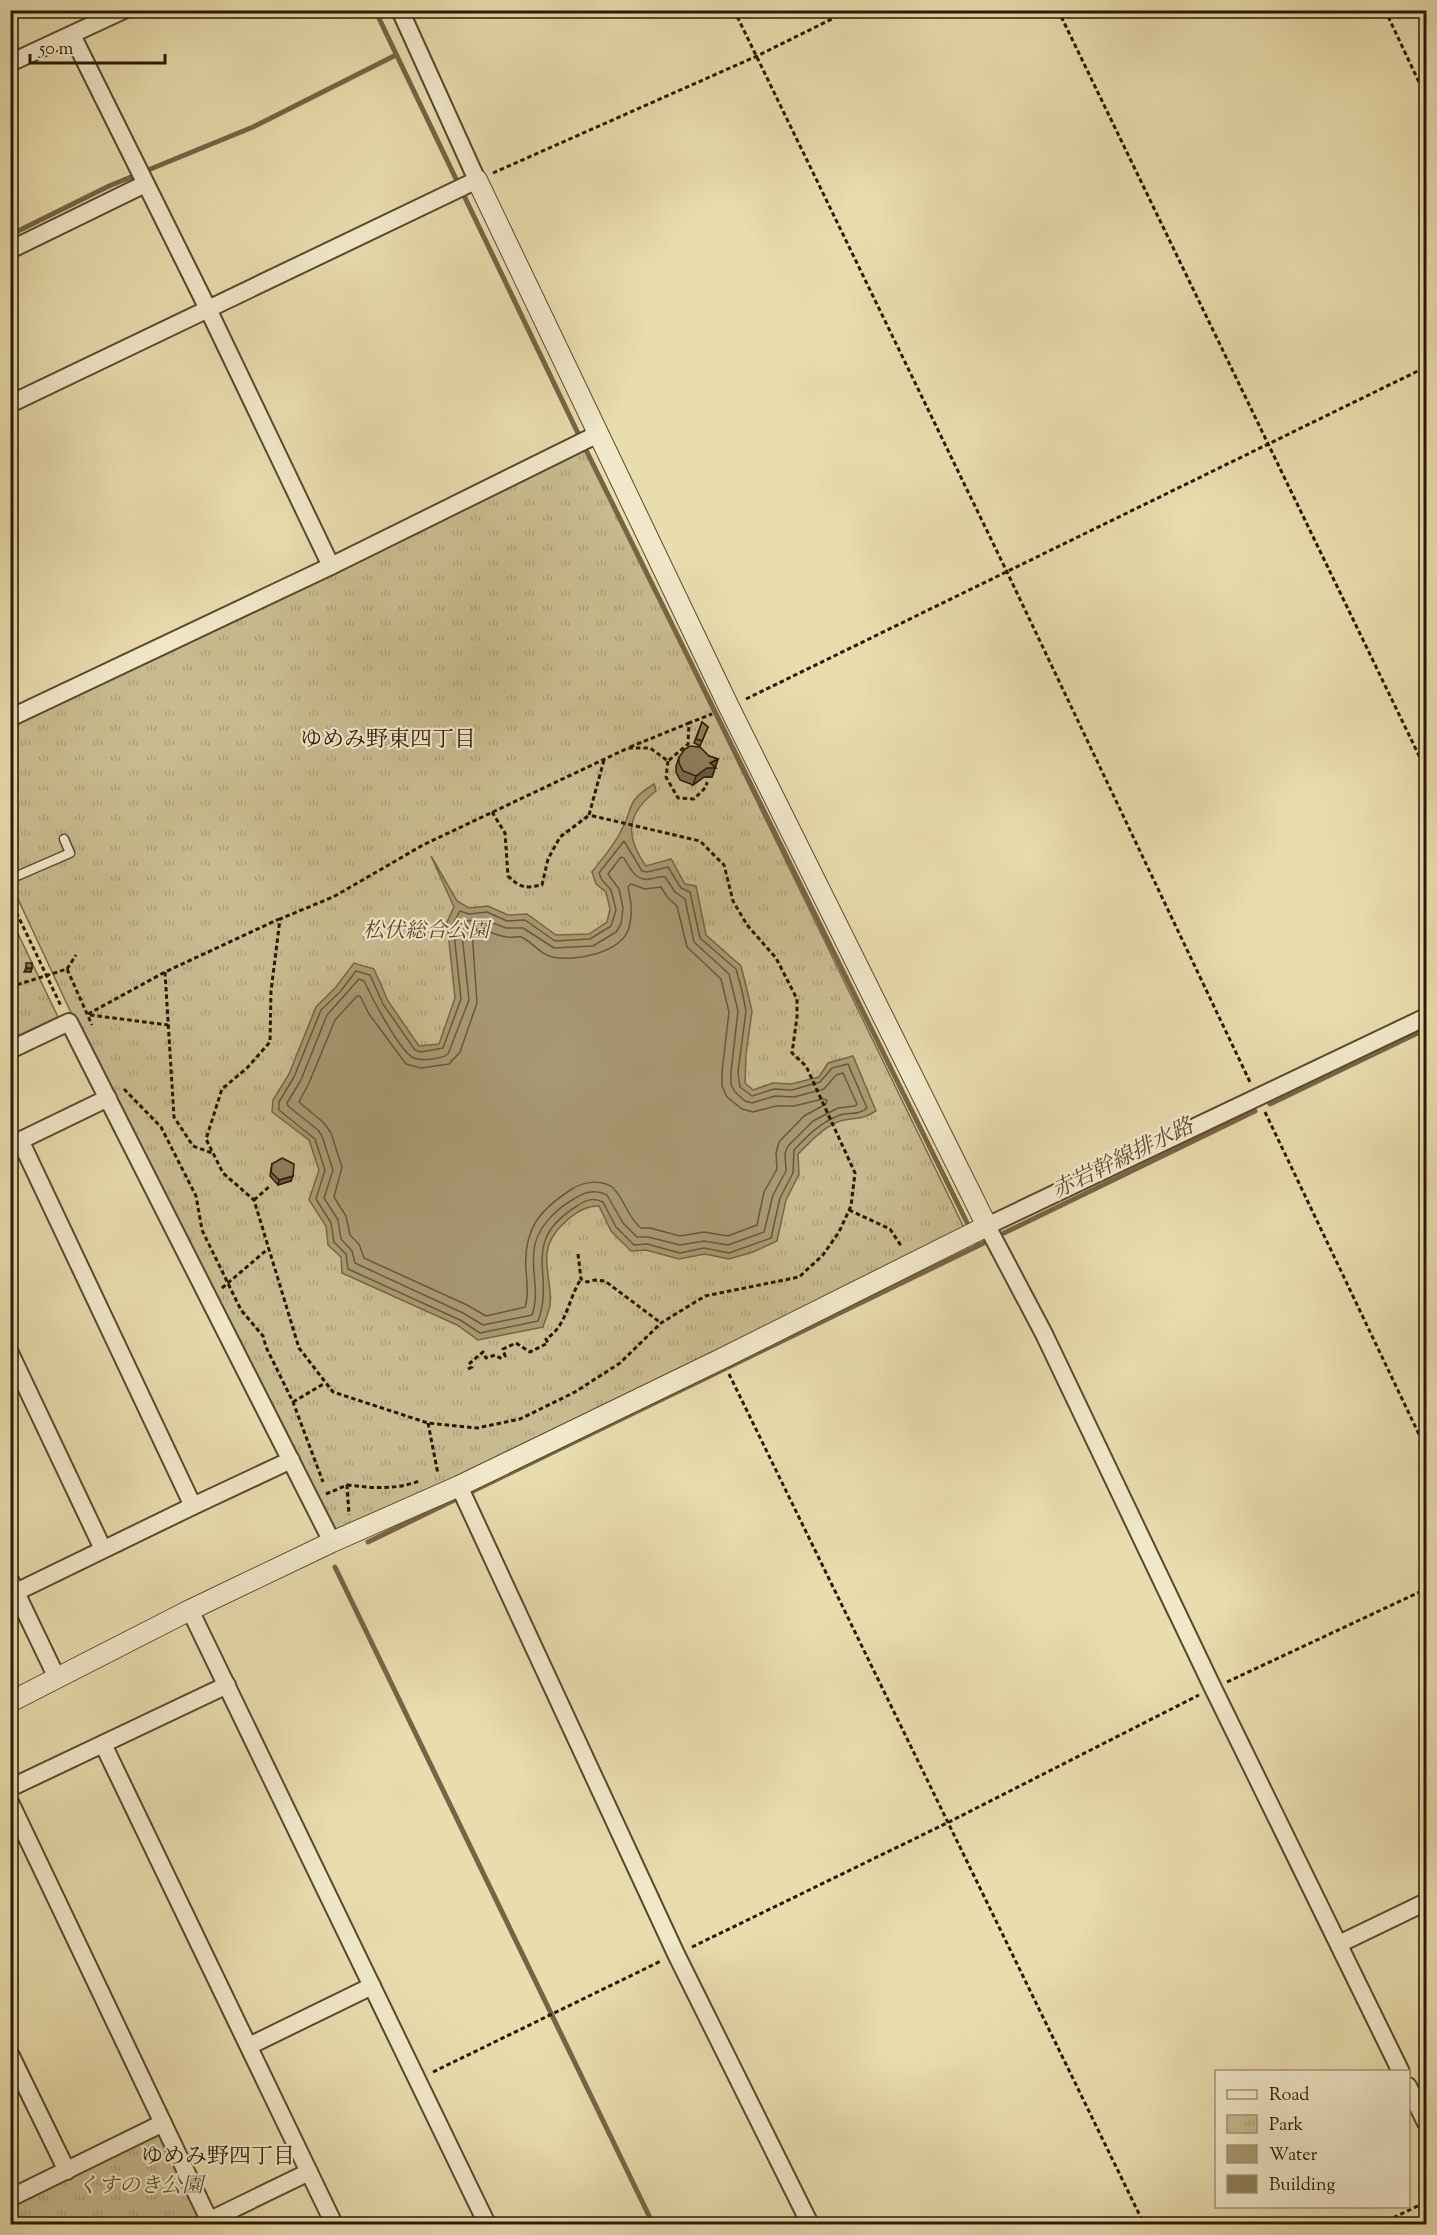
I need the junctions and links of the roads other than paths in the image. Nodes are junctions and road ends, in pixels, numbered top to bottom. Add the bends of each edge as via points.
1 (124, 10) edge
2 (400, 10) edge
3 (72, 35) junction
4 (10, 63) edge
5 (477, 180) junction
6 (146, 184) junction
7 (10, 250) edge
8 (208, 309) junction
9 (10, 404) edge
10 (598, 434) junction
11 (331, 566) junction
12 (10, 718) edge
13 (64, 839) dead end
14 (10, 879) edge
15 (1426, 1017) edge
16 (10, 1050) edge
17 (108, 1098) junction
18 (15, 1143) edge
19 (987, 1226) junction
20 (10, 1353) edge
21 (291, 1460) junction
22 (453, 1489) junction
23 (193, 1506) junction
24 (339, 1538) junction
25 (104, 1550) junction
26 (12, 1589) edge
27 (190, 1610) junction
28 (57, 1678) junction
29 (227, 1685) junction
30 (10, 1702) edge
31 (103, 1743) junction
32 (10, 1788) edge
33 (10, 1802) edge
34 (1426, 1902) edge
35 (1338, 1944) junction
36 (372, 1986) junction
37 (249, 2046) junction
38 (10, 2054) edge
39 (1400, 2070) edge
40 (1410, 2090) edge
41 (163, 2122) junction
42 (1426, 2123) edge
43 (67, 2171) junction
44 (309, 2172) junction
45 (10, 2198) edge
46 (208, 2223) edge
47 (334, 2224) edge
48 (487, 2224) edge
49 (810, 2224) edge

1 - 3 street
2 - 5 street
3 - 4 street
3 - 6 street
5 - 8 street
5 - 10 street
6 - 7 street
6 - 8 street
8 - 9 street
8 - 11 street
10 - 11 street
10 - 19 street
11 - 12 street
13 - 14 lane via 70,853
15 - 19 street
16 - 17 street via 69,1022
17 - 18 street
17 - 21 street
18 - 23 street
19 - 22 street
19 - 35 street via 1044,1334
20 - 25 street
21 - 23 street
21 - 24 street via 311,1500
22 - 24 street
22 - 49 street
23 - 25 street
24 - 27 street
25 - 26 street
26 - 28 street
27 - 28 street
27 - 29 street
28 - 30 street
29 - 31 street
29 - 36 street
31 - 32 street
31 - 37 street
33 - 41 street
34 - 35 street
35 - 39 street
36 - 37 street
36 - 48 street
37 - 44 street
38 - 43 street
40 - 42 street
41 - 43 street
41 - 46 street
43 - 45 street
44 - 46 street
44 - 47 street

